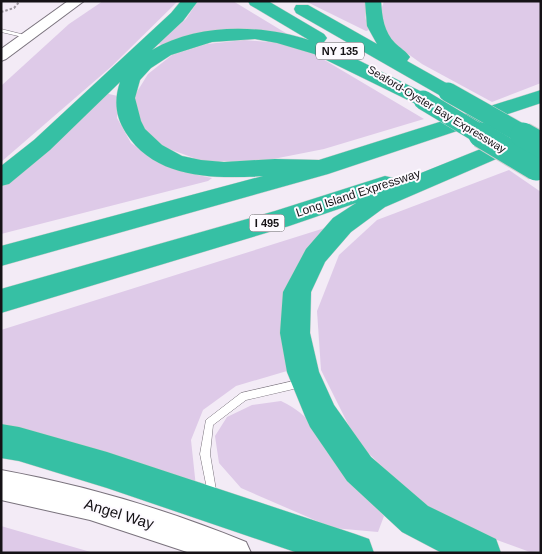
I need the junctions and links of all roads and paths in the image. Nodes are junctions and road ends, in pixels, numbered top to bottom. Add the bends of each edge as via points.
1 (20, 1) edge
2 (76, 1) edge
3 (190, 1) edge
4 (256, 1) edge
5 (289, 1) edge
6 (373, 1) edge
7 (1, 12) edge
8 (1, 30) edge
9 (27, 37) junction
10 (1, 56) edge
11 (541, 88) edge
12 (448, 92) junction
13 (541, 96) edge
14 (423, 100) junction
15 (498, 110) junction
16 (537, 138) edge
17 (320, 168) junction
18 (539, 170) edge
19 (1, 178) edge
20 (1, 256) edge
21 (1, 301) edge
22 (307, 382) junction
23 (1, 441) edge
24 (1, 485) edge
25 (214, 506) junction
26 (235, 553) edge
27 (354, 553) edge
28 (482, 553) edge

1 - 7 path via 14,8
2 - 9 main road
3 - 19 highway via 49,138
4 - 14 highway, Seaford-Oyster Bay Expressway / NY 135
5 - 12 highway, Seaford-Oyster Bay Expressway / NY 135
6 - 12 highway via 372,19 383,40
8 - 9 lane
9 - 10 main road
11 - 15 highway
12 - 16 highway, Seaford-Oyster Bay Expressway / NY 135, bridge
13 - 15 highway
14 - 17 highway via 313,47 287,38 253,33 187,41 159,53 139,68 126,88 124,108 133,129 143,141 171,160 227,172 274,167
14 - 18 highway, Seaford-Oyster Bay Expressway / NY 135, bridge
15 - 17 highway
16 - 21 highway, Long Island Expressway / I 495 via 280,219
16 - 22 highway via 376,201 342,225 315,256 297,292 294,333
17 - 20 highway
22 - 25 lane via 244,396 208,423 205,454
22 - 28 highway via 322,416 359,469 415,519
23 - 25 highway via 106,470
24 - 26 main road, Angel Way via 36,490 118,512
25 - 27 highway

